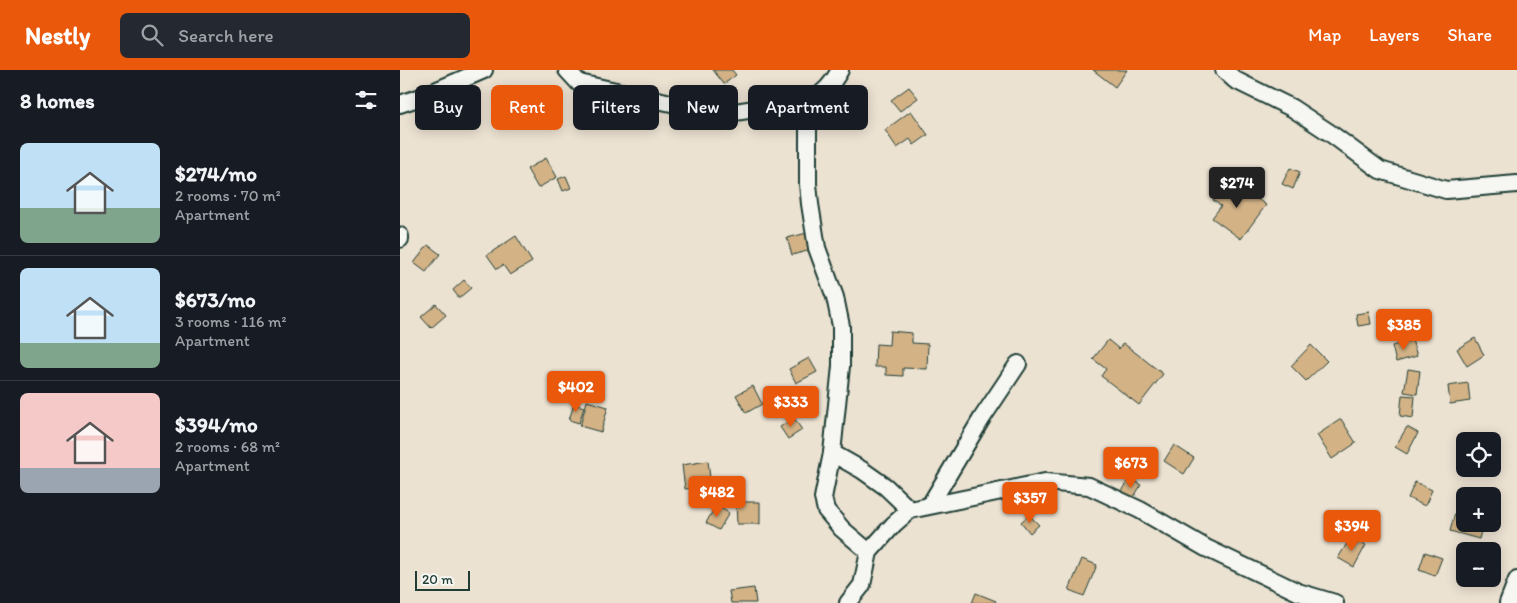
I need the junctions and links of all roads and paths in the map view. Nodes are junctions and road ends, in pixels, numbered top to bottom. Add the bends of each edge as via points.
1 (484, 70) edge
2 (567, 70) edge
3 (840, 70) edge
4 (1224, 70) edge
5 (831, 85) edge
6 (400, 104) edge
7 (748, 110) edge
8 (808, 130) edge
9 (1517, 184) edge
10 (1018, 364) dead end
11 (832, 453) junction
12 (930, 505) junction
13 (910, 510) junction
14 (869, 552) junction
15 (1517, 580) edge
16 (848, 603) edge
17 (1335, 603) edge
18 (1508, 603) edge

1 - 6 street
2 - 7 street via 579,83 685,106 735,112
3 - 5 street
4 - 9 street via 1235,80 1292,108 1380,170 1446,190
8 - 11 street via 811,213 817,248 841,326 841,366
10 - 12 street
11 - 13 street via 886,487
11 - 14 street via 823,498 826,510
12 - 13 street
12 - 17 street via 1045,482 1089,486 1298,592
13 - 14 street
14 - 16 street via 862,585
15 - 18 street

